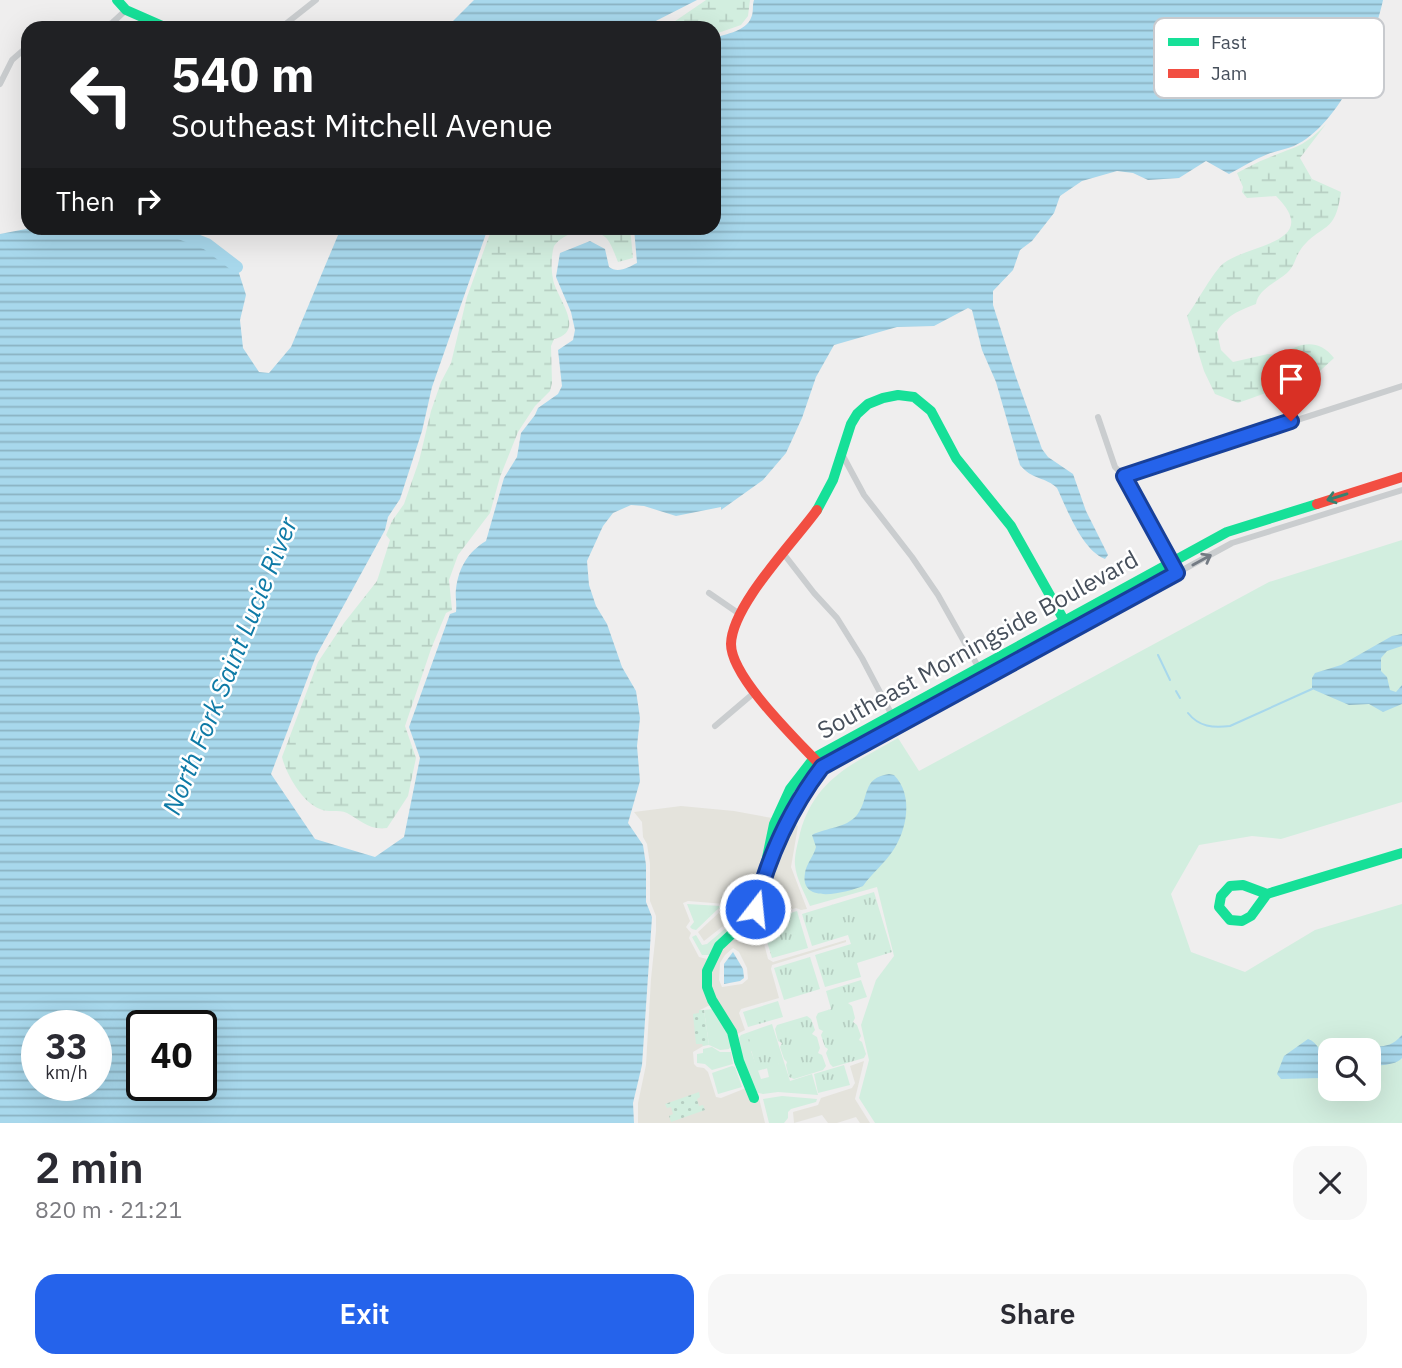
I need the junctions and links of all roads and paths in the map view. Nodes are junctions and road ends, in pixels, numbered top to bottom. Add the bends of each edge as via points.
1 (117, 0) edge
2 (316, 0) edge
3 (126, 10) junction
4 (114, 21) edge
5 (151, 21) edge
6 (289, 21) edge
7 (21, 52) edge
8 (0, 84) edge
9 (1402, 386) edge
10 (1098, 418) dead end
11 (842, 456) junction
12 (1124, 476) junction
13 (1402, 477) edge
14 (1375, 486) junction
15 (1402, 490) edge
16 (1378, 497) junction
17 (1272, 518) junction
18 (1275, 529) junction
19 (783, 553) junction
20 (1171, 563) junction
21 (1177, 573) junction
22 (709, 593) dead end
23 (741, 615) junction
24 (1064, 620) junction
25 (1070, 631) junction
26 (978, 668) junction
27 (984, 678) junction
28 (755, 692) junction
29 (891, 715) junction
30 (897, 725) junction
31 (715, 726) dead end
32 (814, 758) junction
33 (822, 767) junction
34 (1402, 853) edge
35 (763, 877) junction
36 (1267, 894) junction
37 (754, 1098) dead end

1 - 3 street
2 - 6 street
3 - 4 street
3 - 5 street
7 - 8 street
9 - 12 street
10 - 12 street via 1115,467
11 - 19 street via 830,488
11 - 24 street via 851,419 863,407 900,394 920,401 933,414 951,451 1002,513
11 - 26 street via 864,495 938,595
12 - 20 street
13 - 14 street, Southeast Morningside Boulevard
14 - 16 street
14 -> 17 street, Southeast Morningside Boulevard
15 - 16 street, Southeast Morningside Boulevard
16 - 18 street, Southeast Morningside Boulevard
17 - 18 street
17 - 20 street, Southeast Morningside Boulevard via 1227,532
21 -> 18 street, Southeast Morningside Boulevard via 1232,543
19 - 23 street
19 - 29 street via 837,618
20 - 21 street
20 - 24 street, Southeast Morningside Boulevard
21 - 25 street, Southeast Morningside Boulevard
22 - 23 street
23 - 28 street via 730,642
24 - 25 street
24 - 26 street, Southeast Morningside Boulevard
25 - 27 street, Southeast Morningside Boulevard
26 - 27 street
26 - 29 street, Southeast Morningside Boulevard
27 - 30 street, Southeast Morningside Boulevard
28 - 31 street
28 - 32 street
29 - 30 street
29 - 32 street, Southeast Morningside Boulevard
30 - 33 street, Southeast Morningside Boulevard
32 - 33 street
32 - 35 street, Southeast Morningside Boulevard via 790,789 774,824
33 - 35 street, Southeast Morningside Boulevard via 800,796
34 - 36 street
35 - 37 street, Southeast Morningside Boulevard via 752,915 719,946 706,971 707,987 732,1032
36 - 36 street via 1233,884 1223,889 1219,907 1230,920 1242,921

